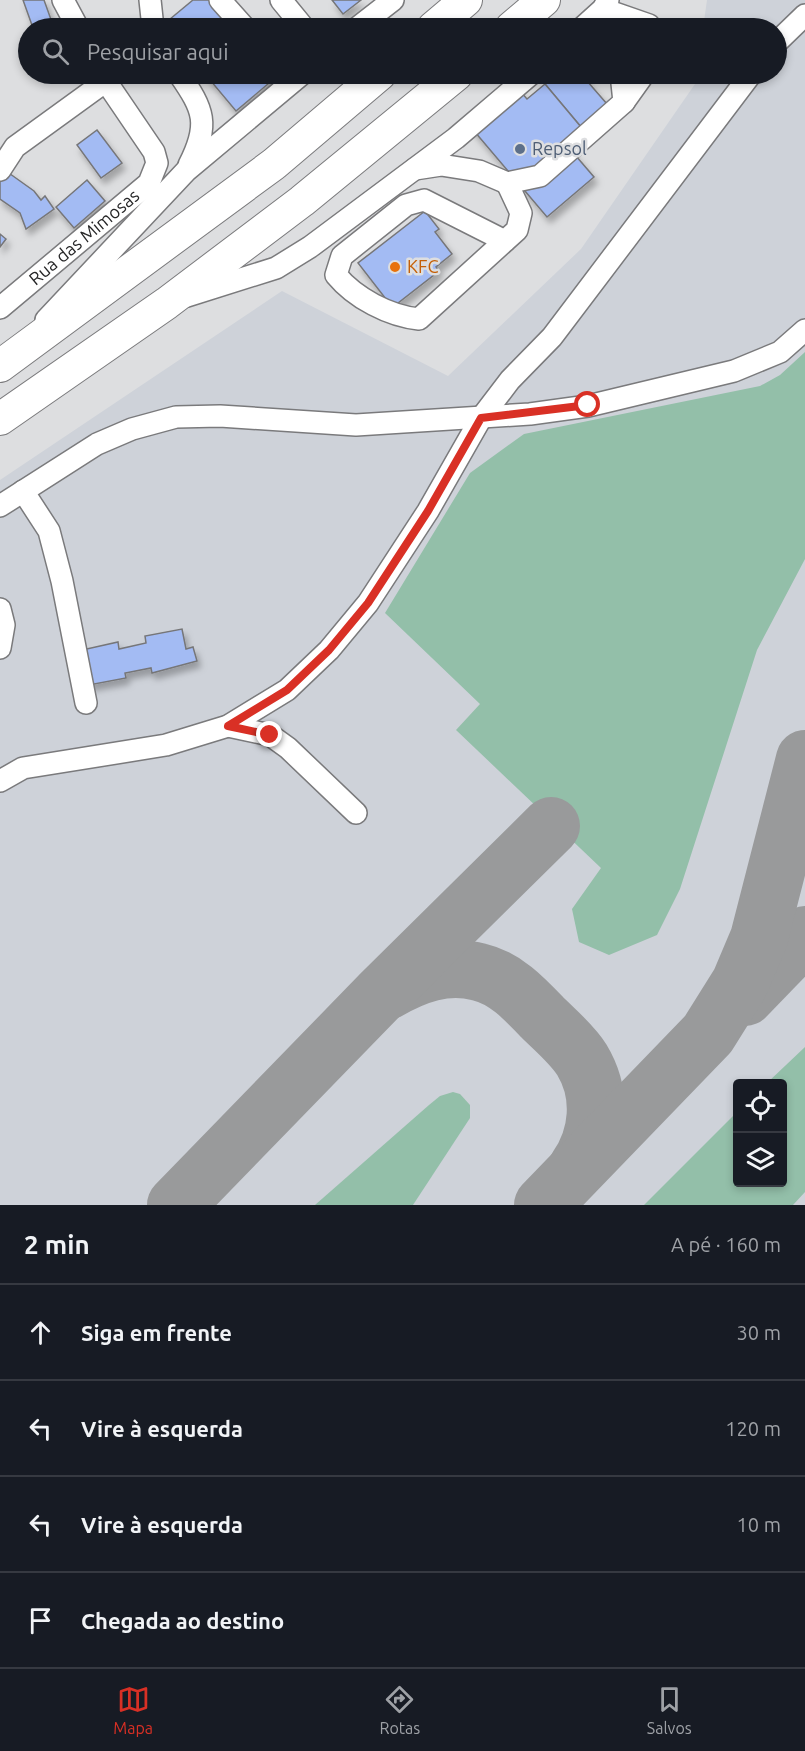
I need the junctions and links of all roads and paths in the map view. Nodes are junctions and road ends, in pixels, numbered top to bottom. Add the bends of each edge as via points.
1 (63, 0) edge
2 (150, 0) edge
3 (220, 0) edge
4 (281, 0) edge
5 (393, 0) edge
6 (466, 0) edge
7 (544, 0) edge
8 (607, 12) edge
9 (805, 15) edge
10 (73, 18) edge
11 (152, 18) edge
12 (236, 18) edge
13 (296, 18) edge
14 (370, 18) edge
15 (444, 18) edge
16 (523, 18) edge
17 (626, 18) edge
18 (787, 33) edge
19 (95, 84) edge
20 (109, 84) edge
21 (186, 84) edge
22 (284, 84) edge
23 (368, 84) edge
24 (445, 84) edge
25 (519, 84) edge
26 (622, 84) edge
27 (637, 84) edge
28 (743, 84) edge
29 (624, 102) junction
30 (0, 170) edge
31 (411, 170) junction
32 (186, 171) junction
33 (507, 183) junction
34 (505, 241) junction
35 (167, 303) junction
36 (1, 306) edge
37 (805, 330) edge
38 (3, 364) edge
39 (481, 418) junction
40 (0, 419) edge
41 (23, 491) junction
42 (0, 506) edge
43 (0, 610) edge
44 (0, 631) edge
45 (0, 648) edge
46 (86, 703) dead end
47 (228, 726) junction
48 (65, 761) junction
49 (0, 767) edge
50 (0, 781) edge
51 (356, 813) dead end

1 - 10 street
2 - 11 street
3 - 12 street
4 - 13 street
5 - 14 street
6 - 15 highway
7 - 16 highway
8 - 17 street
9 - 18 street
19 - 30 street via 15,147
20 - 36 street, Rua das Mimosas via 148,141 157,163 149,183
21 - 32 street via 199,102 204,123
22 - 32 street
23 - 38 highway via 267,169
24 - 35 highway via 302,201
25 - 31 street
26 - 29 street
27 - 29 street
28 - 39 street via 552,337 510,380
29 - 33 street via 540,176
31 - 33 street via 441,165 479,171
31 - 35 street via 276,268
32 - 38 street
33 - 34 street via 521,213 517,230
34 - 34 street via 424,200 406,205 342,256 336,275 347,288 399,317 419,319
35 - 40 highway
37 - 39 street via 780,352 734,371 588,405
39 - 41 street via 356,425 176,417 97,444
39 - 47 street via 428,511 368,603 329,650 287,690
41 - 42 street
41 - 46 street via 49,531
43 - 44 street
43 - 45 street via 4,625
47 - 48 street via 166,745
47 - 51 street via 270,735
48 - 49 street via 27,760
48 - 50 street via 23,768

